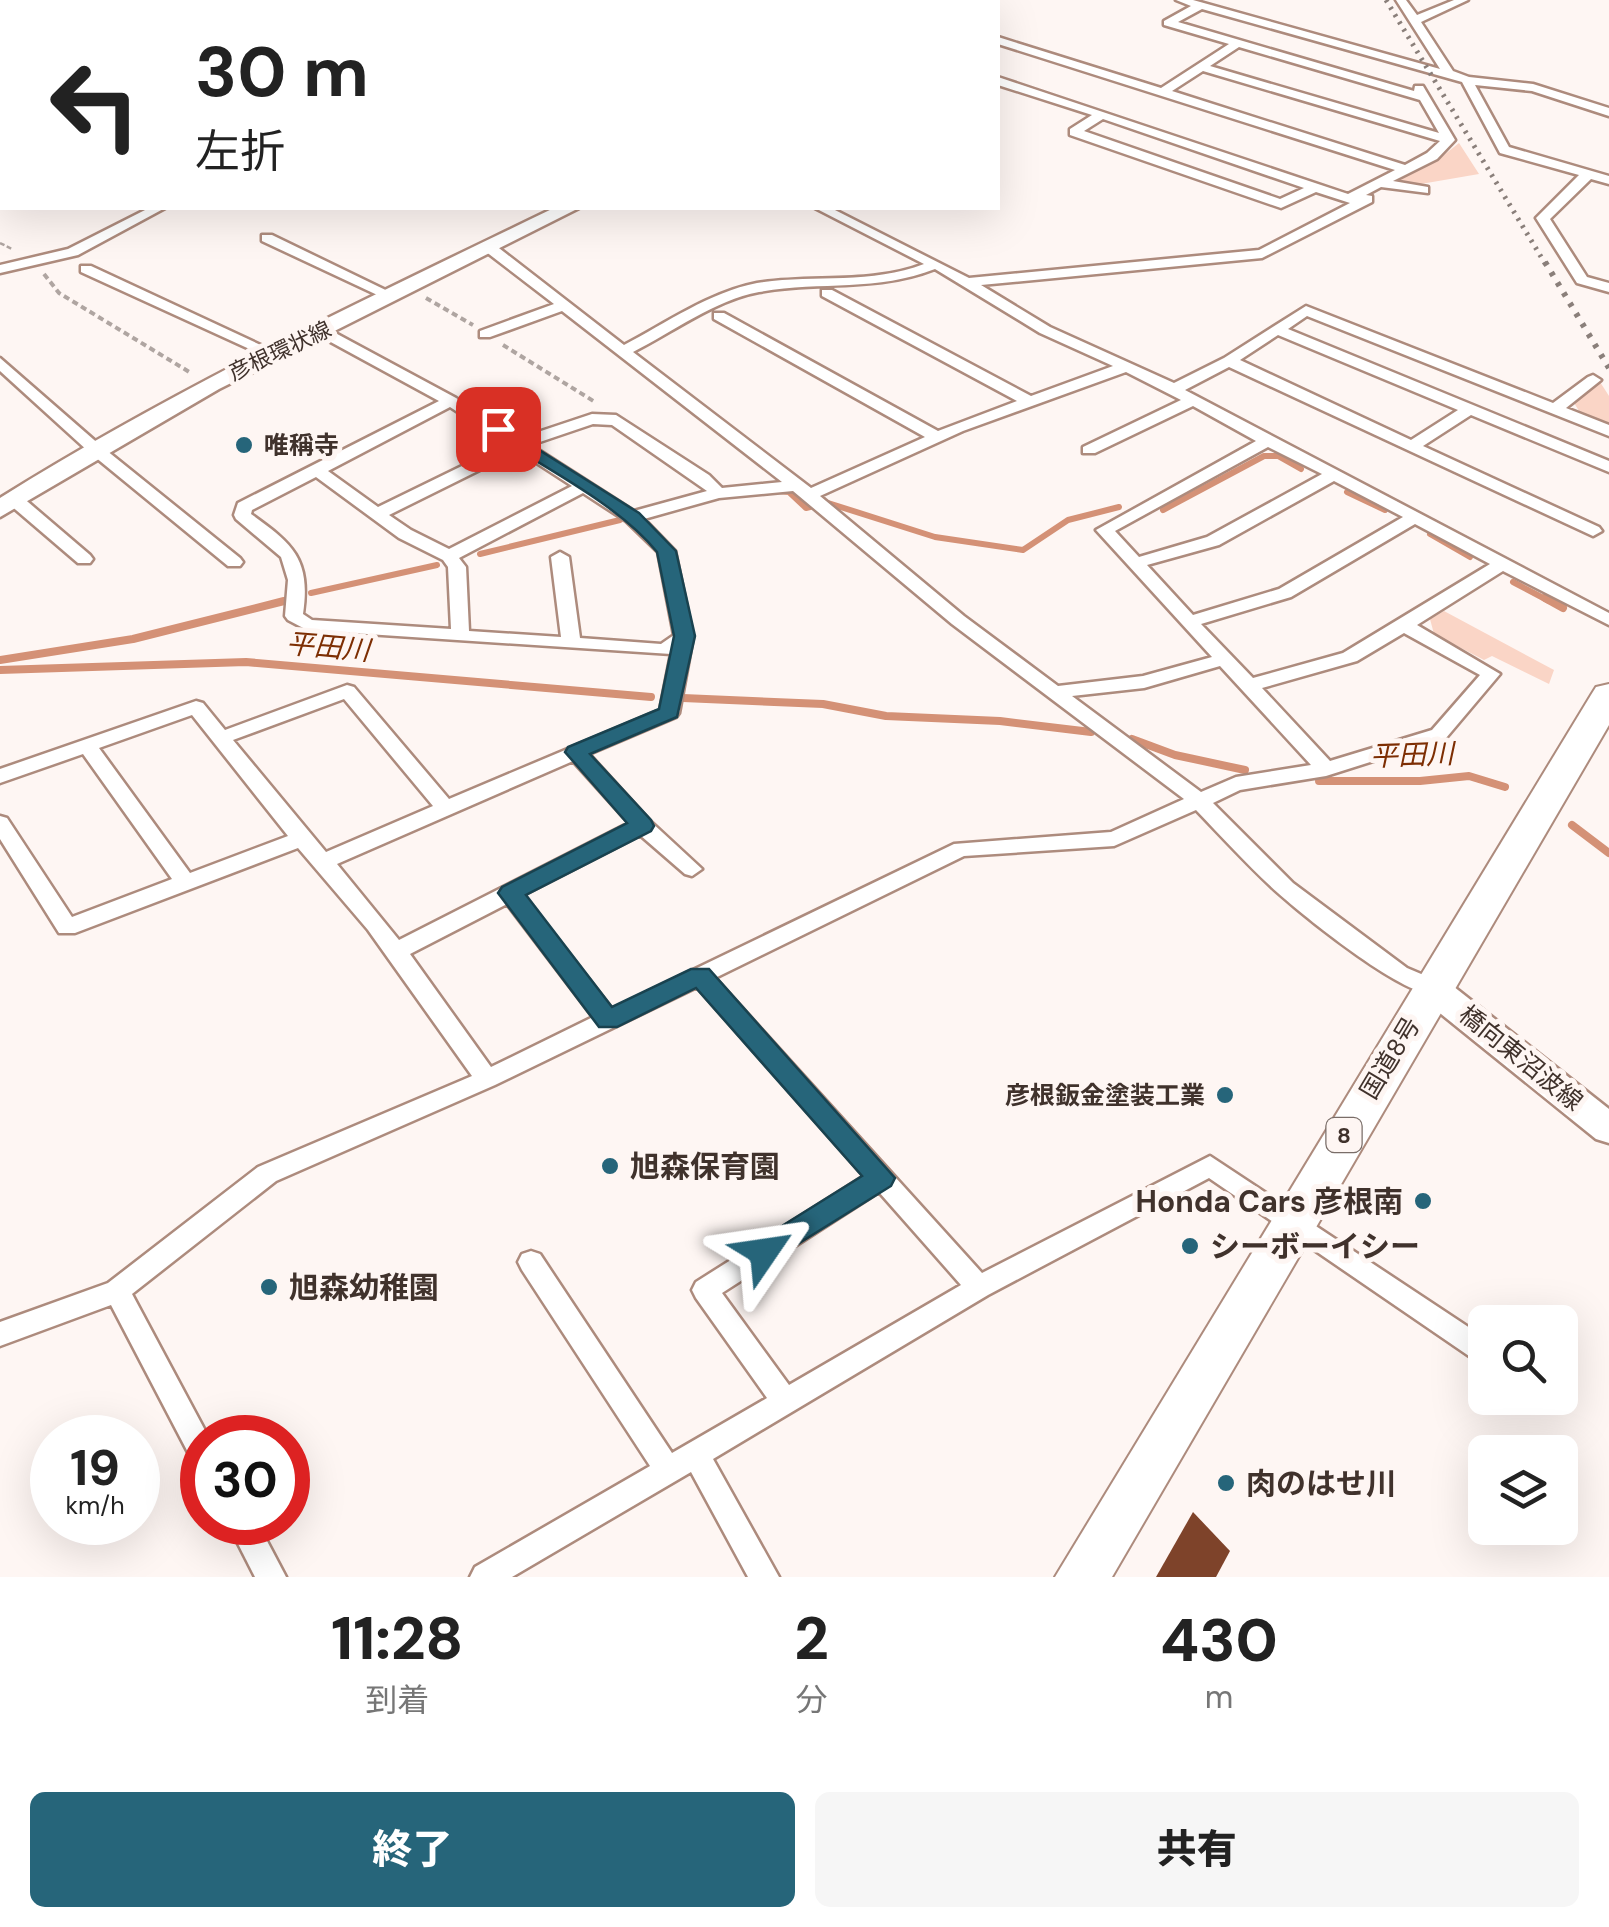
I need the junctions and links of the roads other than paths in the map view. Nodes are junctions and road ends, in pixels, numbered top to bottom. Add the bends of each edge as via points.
1 (1180, 0) edge
2 (1400, 0) edge
3 (1463, 0) edge
4 (1200, 6) junction
5 (1413, 21) junction
6 (1000, 41) edge
7 (1237, 44) junction
8 (1397, 60) junction
9 (1201, 67) junction
10 (1468, 80) junction
11 (1000, 83) edge
12 (1162, 92) junction
13 (1425, 98) junction
14 (1609, 112) edge
15 (1102, 114) junction
16 (1449, 140) junction
17 (1406, 169) junction
18 (1588, 174) junction
19 (1609, 180) edge
20 (1385, 184) junction
21 (1315, 188) junction
22 (1423, 190) dead end
23 (154, 210) edge
24 (564, 210) edge
25 (826, 210) edge
26 (267, 238) dead end
27 (490, 248) junction
28 (936, 264) junction
29 (0, 269) edge
30 (86, 269) dead end
31 (963, 283) junction
32 (1609, 288) edge
33 (401, 293) junction
34 (827, 294) dead end
35 (565, 305) junction
36 (718, 316) dead end
37 (1276, 329) junction
38 (321, 332) junction
39 (485, 334) road end
40 (623, 351) junction
41 (272, 354) junction
42 (1229, 362) junction
43 (0, 363) edge
44 (1128, 366) junction
45 (1593, 380) dead end
46 (1174, 390) junction
47 (450, 401) junction
48 (1192, 401) junction
49 (1032, 403) junction
50 (1556, 408) junction
51 (1469, 410) junction
52 (1609, 430) edge
53 (937, 437) junction
54 (1268, 441) junction
55 (521, 443) junction
56 (1412, 446) junction
57 (95, 449) junction
58 (1088, 450) dead end
59 (1609, 468) edge
60 (317, 470) junction
61 (1334, 474) junction
62 (582, 487) junction
63 (801, 490) junction
64 (718, 493) junction
65 (7, 504) edge
66 (377, 514) junction
67 (1417, 516) junction
68 (632, 517) junction
69 (1593, 531) dead end
70 (448, 556) junction
71 (560, 557) dead end
72 (84, 558) dead end
73 (234, 562) dead end
74 (1135, 563) junction
75 (1504, 563) junction
76 (1609, 620) edge
77 (1188, 622) junction
78 (1404, 626) junction
79 (460, 635) junction
80 (684, 636) junction
81 (571, 644) junction
82 (1222, 660) junction
83 (1247, 686) junction
84 (1057, 692) junction
85 (1609, 695) edge
86 (221, 738) junction
87 (87, 746) junction
88 (576, 752) junction
89 (1326, 768) junction
90 (0, 776) edge
91 (1196, 798) junction
92 (446, 808) junction
93 (0, 823) edge
94 (642, 826) junction
95 (301, 839) junction
96 (324, 861) junction
97 (692, 868) dead end
98 (185, 882) junction
99 (510, 893) junction
100 (394, 952) junction
101 (700, 976) junction
102 (1432, 988) junction
103 (608, 1020) junction
104 (486, 1078) junction
105 (1609, 1129) edge
106 (881, 1178) junction
107 (1293, 1221) junction
108 (531, 1262) dead end
109 (979, 1287) junction
110 (117, 1292) junction
111 (0, 1334) edge
112 (1468, 1341) edge
113 (785, 1402) junction
114 (183, 1415) edge
115 (696, 1455) junction
116 (668, 1470) junction
117 (253, 1545) edge
118 (270, 1577) edge
119 (485, 1577) edge
120 (764, 1577) edge
121 (1082, 1577) edge

1 - 4 street
2 - 5 street
3 - 5 street
4 - 7 street via 1168,23
4 - 8 street
5 - 10 street via 1449,73
6 - 12 street
7 - 9 street
7 - 13 street
8 - 10 street
8 - 13 street
9 - 12 street
9 - 16 street
10 - 14 street via 1533,88
10 - 18 street via 1504,150
11 - 15 street
12 - 17 street
13 - 16 street
15 - 21 street
15 - 21 street via 1074,132 1281,204
16 - 17 street
17 - 20 street
18 - 19 street
18 - 32 street via 1544,218 1582,280
20 - 21 street via 1349,199
20 - 22 street
20 - 31 street via 1262,254
23 - 29 street via 73,252
24 - 27 main road, 彦根環状線
25 - 28 street
26 - 33 street
27 - 33 main road, 彦根環状線
27 - 35 street
28 - 31 street
28 - 40 street via 856,286 752,289
30 - 41 street
31 - 44 street via 1045,330
33 - 38 main road, 彦根環状線
34 - 49 street
35 - 39 street
35 - 40 street
36 - 53 street
37 - 42 street
37 - 50 street via 1306,310
37 - 51 street
38 - 41 main road, 彦根環状線
38 - 47 street
40 - 63 street
41 - 57 main road, 彦根環状線
42 - 46 street
42 - 56 street
43 - 57 street
44 - 46 street
44 - 49 street
45 - 50 street
46 - 48 street
47 - 55 street
47 - 60 street
48 - 54 street
48 - 58 street
49 - 53 street
50 - 52 street
51 - 56 street
51 - 59 street
53 - 63 street
54 - 61 street
54 - 74 street via 1105,530
55 - 62 street
55 - 64 street via 592,419 616,420
55 - 66 street
56 - 69 street
57 - 65 main road, 彦根環状線
57 - 73 street
60 - 66 street
60 - 79 street via 244,507 242,515 288,549 295,564 294,616 306,625
61 - 67 street
61 - 74 street via 1213,542
62 - 68 street
62 - 70 street
63 - 64 street
63 - 84 street
64 - 68 street
65 - 72 street
66 - 70 street
67 - 75 street
67 - 77 street via 1285,593
68 - 80 street via 666,551
70 - 79 street via 457,567
71 - 81 street
74 - 77 street
75 - 76 street
75 - 78 street
77 - 82 street
78 - 83 street via 1350,656
78 - 89 street via 1491,674 1438,734
79 - 81 street
80 - 81 street via 659,651
80 - 88 street via 669,712
82 - 83 street
82 - 84 street via 1144,682
83 - 89 street
84 - 91 street
85 - 102 highway, 国道8号 / 8
86 - 87 street via 196,707
86 - 92 street via 347,691
86 - 95 street
87 - 90 street
87 - 98 street
88 - 92 street
88 - 94 street
89 - 91 street
91 - 101 street via 1114,840 962,850
91 - 102 street via 1286,888 1399,974
92 - 96 street
93 - 98 street via 66,927
94 - 97 street
94 - 99 street
95 - 96 street
95 - 98 street
96 - 100 street
99 - 100 street
99 - 103 street
100 - 104 street
101 - 103 street
101 - 106 street
102 - 105 main road, 橋向東沼波線
102 - 107 highway, 国道8号 / 8
103 - 104 street
104 - 110 street via 267,1174
106 - 109 street
106 - 113 street via 705,1290
107 - 109 street via 1210,1166
107 - 112 street
107 - 121 highway, 国道8号 / 8
108 - 116 street
109 - 113 street
110 - 111 street
110 - 114 street
113 - 115 street
115 - 116 street
115 - 120 street
116 - 119 street
117 - 118 street

